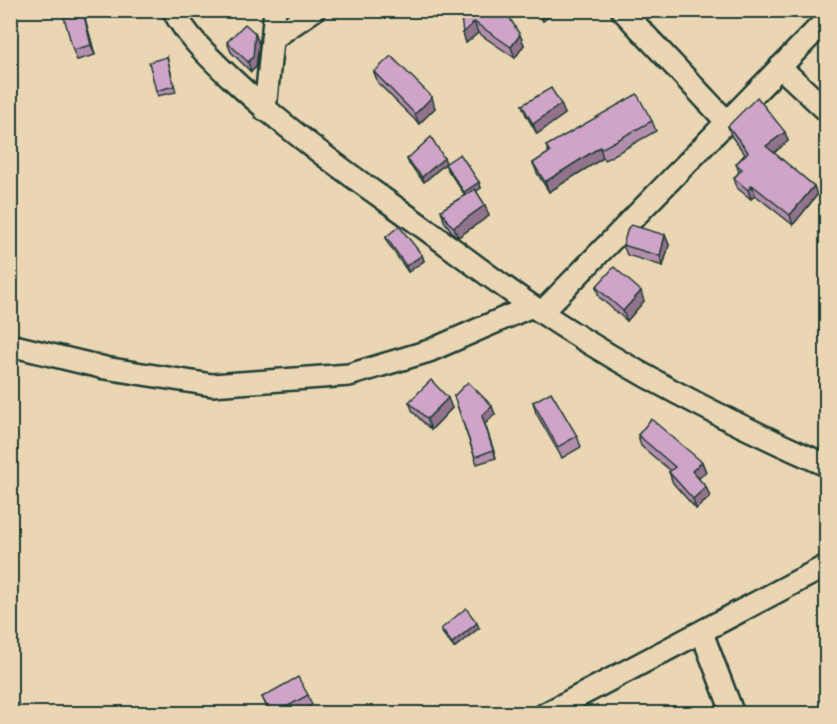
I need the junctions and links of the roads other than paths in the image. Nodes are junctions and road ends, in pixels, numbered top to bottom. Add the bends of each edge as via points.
1 (173, 10) edge
2 (275, 10) edge
3 (314, 10) edge
4 (622, 10) edge
5 (826, 20) edge
6 (272, 39) junction
7 (780, 67) junction
8 (265, 110) junction
9 (826, 110) edge
10 (727, 122) junction
11 (537, 309) junction
12 (10, 345) edge
13 (826, 465) edge
14 (826, 566) edge
15 (702, 633) junction
16 (545, 714) edge
17 (733, 714) edge

1 - 8 street via 182,28
2 - 6 street
3 - 6 street
4 - 10 street
5 - 7 street
6 - 8 street
7 - 9 street
7 - 10 street
8 - 11 street
10 - 11 street
11 - 12 street via 429,351 349,375 212,385 105,368
11 - 13 street via 655,381 754,433
14 - 15 street
15 - 16 street
15 - 17 street

